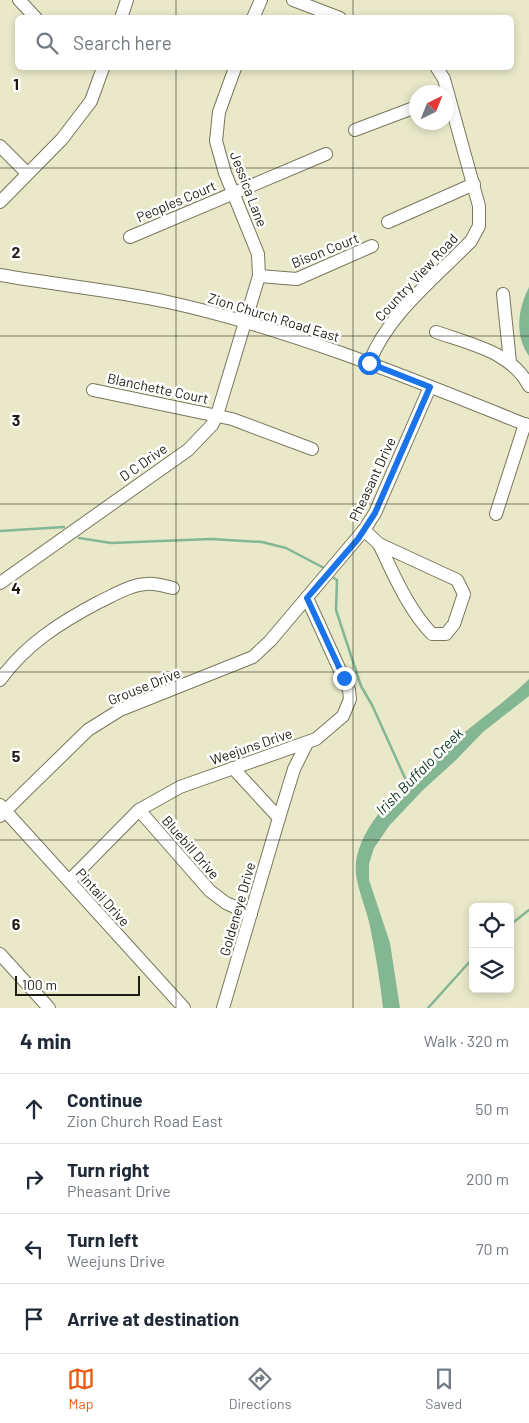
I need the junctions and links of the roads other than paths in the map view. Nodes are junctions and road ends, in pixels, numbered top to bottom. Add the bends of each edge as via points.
1 (19, 0) edge
2 (127, 0) edge
3 (261, 0) edge
4 (293, 0) edge
5 (33, 15) edge
6 (122, 15) edge
7 (254, 15) edge
8 (332, 15) edge
9 (102, 70) edge
10 (234, 70) edge
11 (439, 70) edge
12 (445, 85) edge
13 (409, 110) edge
14 (454, 118) edge
15 (356, 130) dead end
16 (0, 146) edge
17 (326, 154) dead end
18 (27, 172) junction
19 (474, 184) junction
20 (234, 193) junction
21 (0, 202) edge
22 (388, 222) dead end
23 (130, 237) dead end
24 (372, 246) dead end
25 (0, 275) edge
26 (259, 276) junction
27 (503, 294) dead end
28 (246, 322) junction
29 (436, 332) dead end
30 (510, 362) junction
31 (369, 363) junction
32 (529, 386) edge
33 (430, 387) junction
34 (93, 390) dead end
35 (217, 415) junction
36 (527, 425) edge
37 (312, 448) dead end
38 (496, 514) dead end
39 (364, 530) junction
40 (379, 544) junction
41 (0, 583) edge
42 (173, 588) dead end
43 (307, 598) junction
44 (0, 680) edge
45 (307, 743) junction
46 (233, 768) junction
47 (139, 810) junction
48 (2, 811) edge
49 (279, 818) junction
50 (69, 881) junction
51 (251, 914) junction
52 (0, 954) edge
53 (49, 1008) edge
54 (184, 1008) edge
55 (224, 1008) edge

1 - 5 street
2 - 6 street
3 - 7 street
4 - 8 street
9 - 18 street via 91,101 62,139
10 - 20 street, Jessica Lane via 216,130 216,141
11 - 12 street, Country View Road
13 - 15 street
14 - 19 street, Country View Road
16 - 18 street
17 - 20 street, Peoples Court
18 - 21 street
19 - 22 street
19 - 31 street, Country View Road via 480,218 471,241 397,315 375,347
20 - 23 street, Peoples Court
20 - 26 street, Jessica Lane via 258,254
24 - 26 street, Bison Court via 297,279
25 - 28 street, Zion Church Road East via 167,301
26 - 28 street, Jessica Lane
27 - 30 street
28 - 31 street, Zion Church Road East
28 - 35 street, D C Drive
29 - 30 street
30 - 32 street
31 - 33 street, Zion Church Road East
33 - 36 street, Zion Church Road East
33 - 39 street, Pheasant Drive via 375,513
34 - 35 street, Blanchette Court
35 - 37 street, Blanchette Court
35 - 41 street, D C Drive via 188,450
36 - 38 street
39 - 40 street
39 - 43 street, Pheasant Drive
40 - 40 street via 457,580 464,594 454,624 446,634 432,634 424,626 400,588
42 - 44 street via 159,584 137,586 70,617 30,647
43 - 45 street, Weejuns Drive via 350,690 350,699 348,708 337,722
43 - 48 street, Grouse Drive via 253,658 102,719
45 - 46 street, Weejuns Drive
45 - 49 street, Goldeneye Drive via 294,769
46 - 47 street, Weejuns Drive via 180,787
46 - 49 street
47 - 50 street, Weejuns Drive
47 - 51 street, Bluebill Drive via 210,892
48 - 50 street, Pintail Drive
49 - 51 street, Goldeneye Drive
50 - 54 street, Pintail Drive
51 - 55 street, Goldeneye Drive
52 - 53 street

